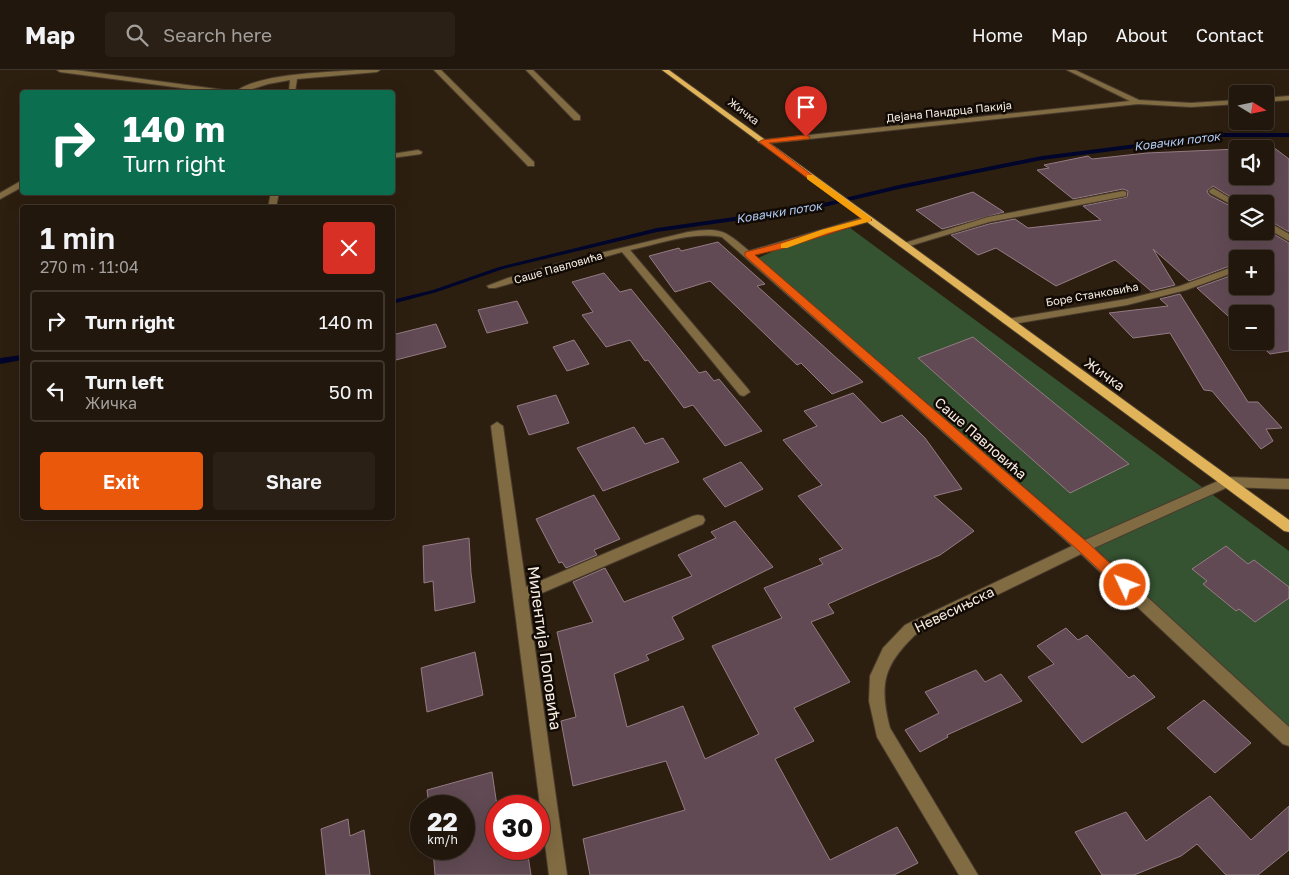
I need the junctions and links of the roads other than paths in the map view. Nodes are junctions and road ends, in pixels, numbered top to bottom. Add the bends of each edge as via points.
1 (60, 70) edge
2 (377, 70) edge
3 (437, 70) edge
4 (529, 70) edge
5 (665, 70) edge
6 (1070, 70) edge
7 (294, 77) junction
8 (209, 90) edge
9 (244, 90) edge
10 (292, 90) edge
11 (1289, 98) edge
12 (1274, 99) edge
13 (1138, 102) junction
14 (1229, 103) edge
15 (577, 118) dead end
16 (762, 142) junction
17 (418, 152) dead end
18 (395, 156) edge
19 (531, 164) dead end
20 (20, 185) edge
21 (1214, 191) dead end
22 (1123, 194) dead end
23 (0, 196) edge
24 (1229, 200) edge
25 (864, 216) junction
26 (1274, 229) edge
27 (1289, 238) edge
28 (903, 245) junction
29 (624, 249) junction
30 (748, 254) junction
31 (1229, 271) edge
32 (492, 286) dead end
33 (1007, 322) junction
34 (744, 392) dead end
35 (497, 426) dead end
36 (1226, 482) junction
37 (1289, 484) edge
38 (698, 520) dead end
39 (1289, 528) edge
40 (1084, 547) junction
41 (520, 596) junction
42 (1289, 738) edge
43 (558, 875) edge
44 (969, 875) edge

1 - 8 street
2 - 7 street
3 - 19 street
4 - 15 street
5 - 16 main road, Жичка
6 - 13 street, Дејана Пандрца Пакија
7 - 9 street
7 - 10 street
11 - 12 street
13 - 14 street, Дејана Пандрца Пакија via 1191,105
13 - 16 street, Дејана Пандрца Пакија
16 - 25 main road, Жичка
17 - 18 street
20 - 23 street
21 - 24 street
22 - 28 street via 988,220
25 - 28 main road, Жичка
25 - 30 street via 782,247
26 - 27 street
28 - 33 main road, Жичка
29 - 30 street, Саше Павловића via 709,232 725,235
29 - 32 street, Саше Павловића
29 - 34 street
30 - 40 street, Саше Павловића
31 - 33 street, Боре Станковића via 1183,288 1127,302
33 - 36 main road, Жичка
35 - 41 street, Милентија Поповића
36 - 37 street
36 - 39 main road, Жичка
36 - 40 street, Невесињска
38 - 41 street
40 - 42 street, Саше Павловића
40 - 44 street, Невесињска via 910,630 887,655 876,678 876,706 883,731
41 - 43 street, Милентија Поповића

